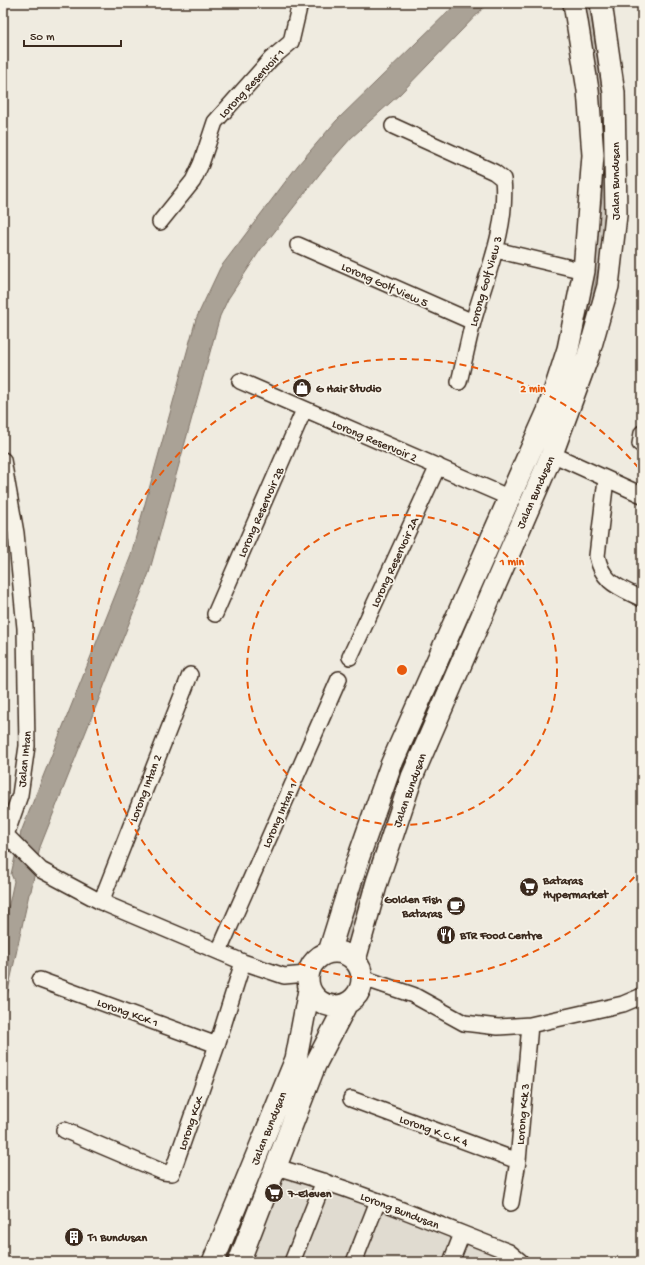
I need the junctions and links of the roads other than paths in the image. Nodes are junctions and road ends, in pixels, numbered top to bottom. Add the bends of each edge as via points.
1 (300, 3) edge
2 (574, 3) edge
3 (601, 3) edge
4 (394, 126) dead end
5 (160, 222) dead end
6 (298, 245) dead end
7 (496, 250) junction
8 (584, 271) junction
9 (473, 322) junction
10 (240, 381) dead end
11 (459, 382) dead end
12 (304, 410) junction
13 (552, 454) junction
14 (3, 460) edge
15 (438, 466) junction
16 (606, 479) junction
17 (642, 496) edge
18 (510, 498) junction
19 (642, 600) edge
20 (215, 614) dead end
21 (350, 657) dead end
22 (190, 675) dead end
23 (339, 679) dead end
24 (8, 837) edge
25 (101, 902) junction
26 (219, 951) junction
27 (329, 952) junction
28 (242, 962) junction
29 (359, 969) junction
30 (40, 980) dead end
31 (308, 982) junction
32 (642, 996) edge
33 (347, 1003) junction
34 (530, 1025) junction
35 (217, 1045) junction
36 (351, 1099) dead end
37 (64, 1130) dead end
38 (518, 1161) junction
39 (276, 1167) junction
40 (324, 1181) junction
41 (378, 1201) junction
42 (511, 1203) dead end
43 (462, 1234) junction
44 (517, 1260) edge
45 (213, 1262) edge
46 (239, 1262) edge
47 (292, 1262) edge
48 (354, 1262) edge
49 (451, 1262) edge

1 - 5 street, Lorong Reservoir 1 via 291,42 271,59 215,122 193,181
2 - 8 main road, Jalan Bundusan via 588,90 593,155
3 - 13 main road, Jalan Bundusan via 614,92 616,215 608,286 588,356
4 - 7 street, Lorong Golf View 3 via 494,172 503,179 505,198
6 - 9 street, Lorong Golf View 5
7 - 8 street
7 - 9 street, Lorong Golf View 3
8 - 18 main road, Jalan Bundusan via 568,349 552,397
9 - 11 street, Lorong Golf View 3
10 - 12 street, Lorong Reservoir 2
12 - 15 street, Lorong Reservoir 2
12 - 20 street, Lorong Reservoir 2B
13 - 16 street
13 - 29 main road, Jalan Bundusan via 412,776 377,882
14 - 24 street, Jalan Intan via 16,533 25,628 28,746 20,795
15 - 18 street, Lorong Reservoir 2
15 - 21 street, Lorong Reservoir 2A
16 - 17 street
16 - 19 street via 597,556 600,567 609,581
18 - 27 main road, Jalan Bundusan via 391,764
22 - 25 street, Lorong Intan 2
23 - 26 street, Lorong Intan 1
24 - 25 street, Jalan Intan via 41,870
25 - 26 street, Jalan Intan
26 - 28 street, Jalan Intan
27 - 29 main road via 347,954
27 - 31 main road via 314,960
28 - 31 street, Jalan Intan
28 - 35 street, Lorong KCK
29 - 33 main road via 358,993
29 - 34 street via 464,1023 498,1027
30 - 35 street, Lorong KCK 1
31 - 33 main road via 314,998 321,1003 339,1006
31 - 45 main road, Jalan Bundusan via 296,1059
32 - 34 street via 623,1004
33 - 39 main road, Jalan Bundusan via 315,1065
34 - 38 street, Lorong Kck 3
35 - 37 street, Lorong KCK via 172,1173 162,1172
36 - 38 street, Lorong K.C.K 4
38 - 42 street, Lorong Kck 3
39 - 40 street, Lorong Bundusan
39 - 46 main road, Jalan Bundusan
40 - 41 street, Lorong Bundusan
40 - 47 street
41 - 43 street, Lorong Bundusan
41 - 48 street
43 - 44 street, Lorong Bundusan
43 - 49 street

